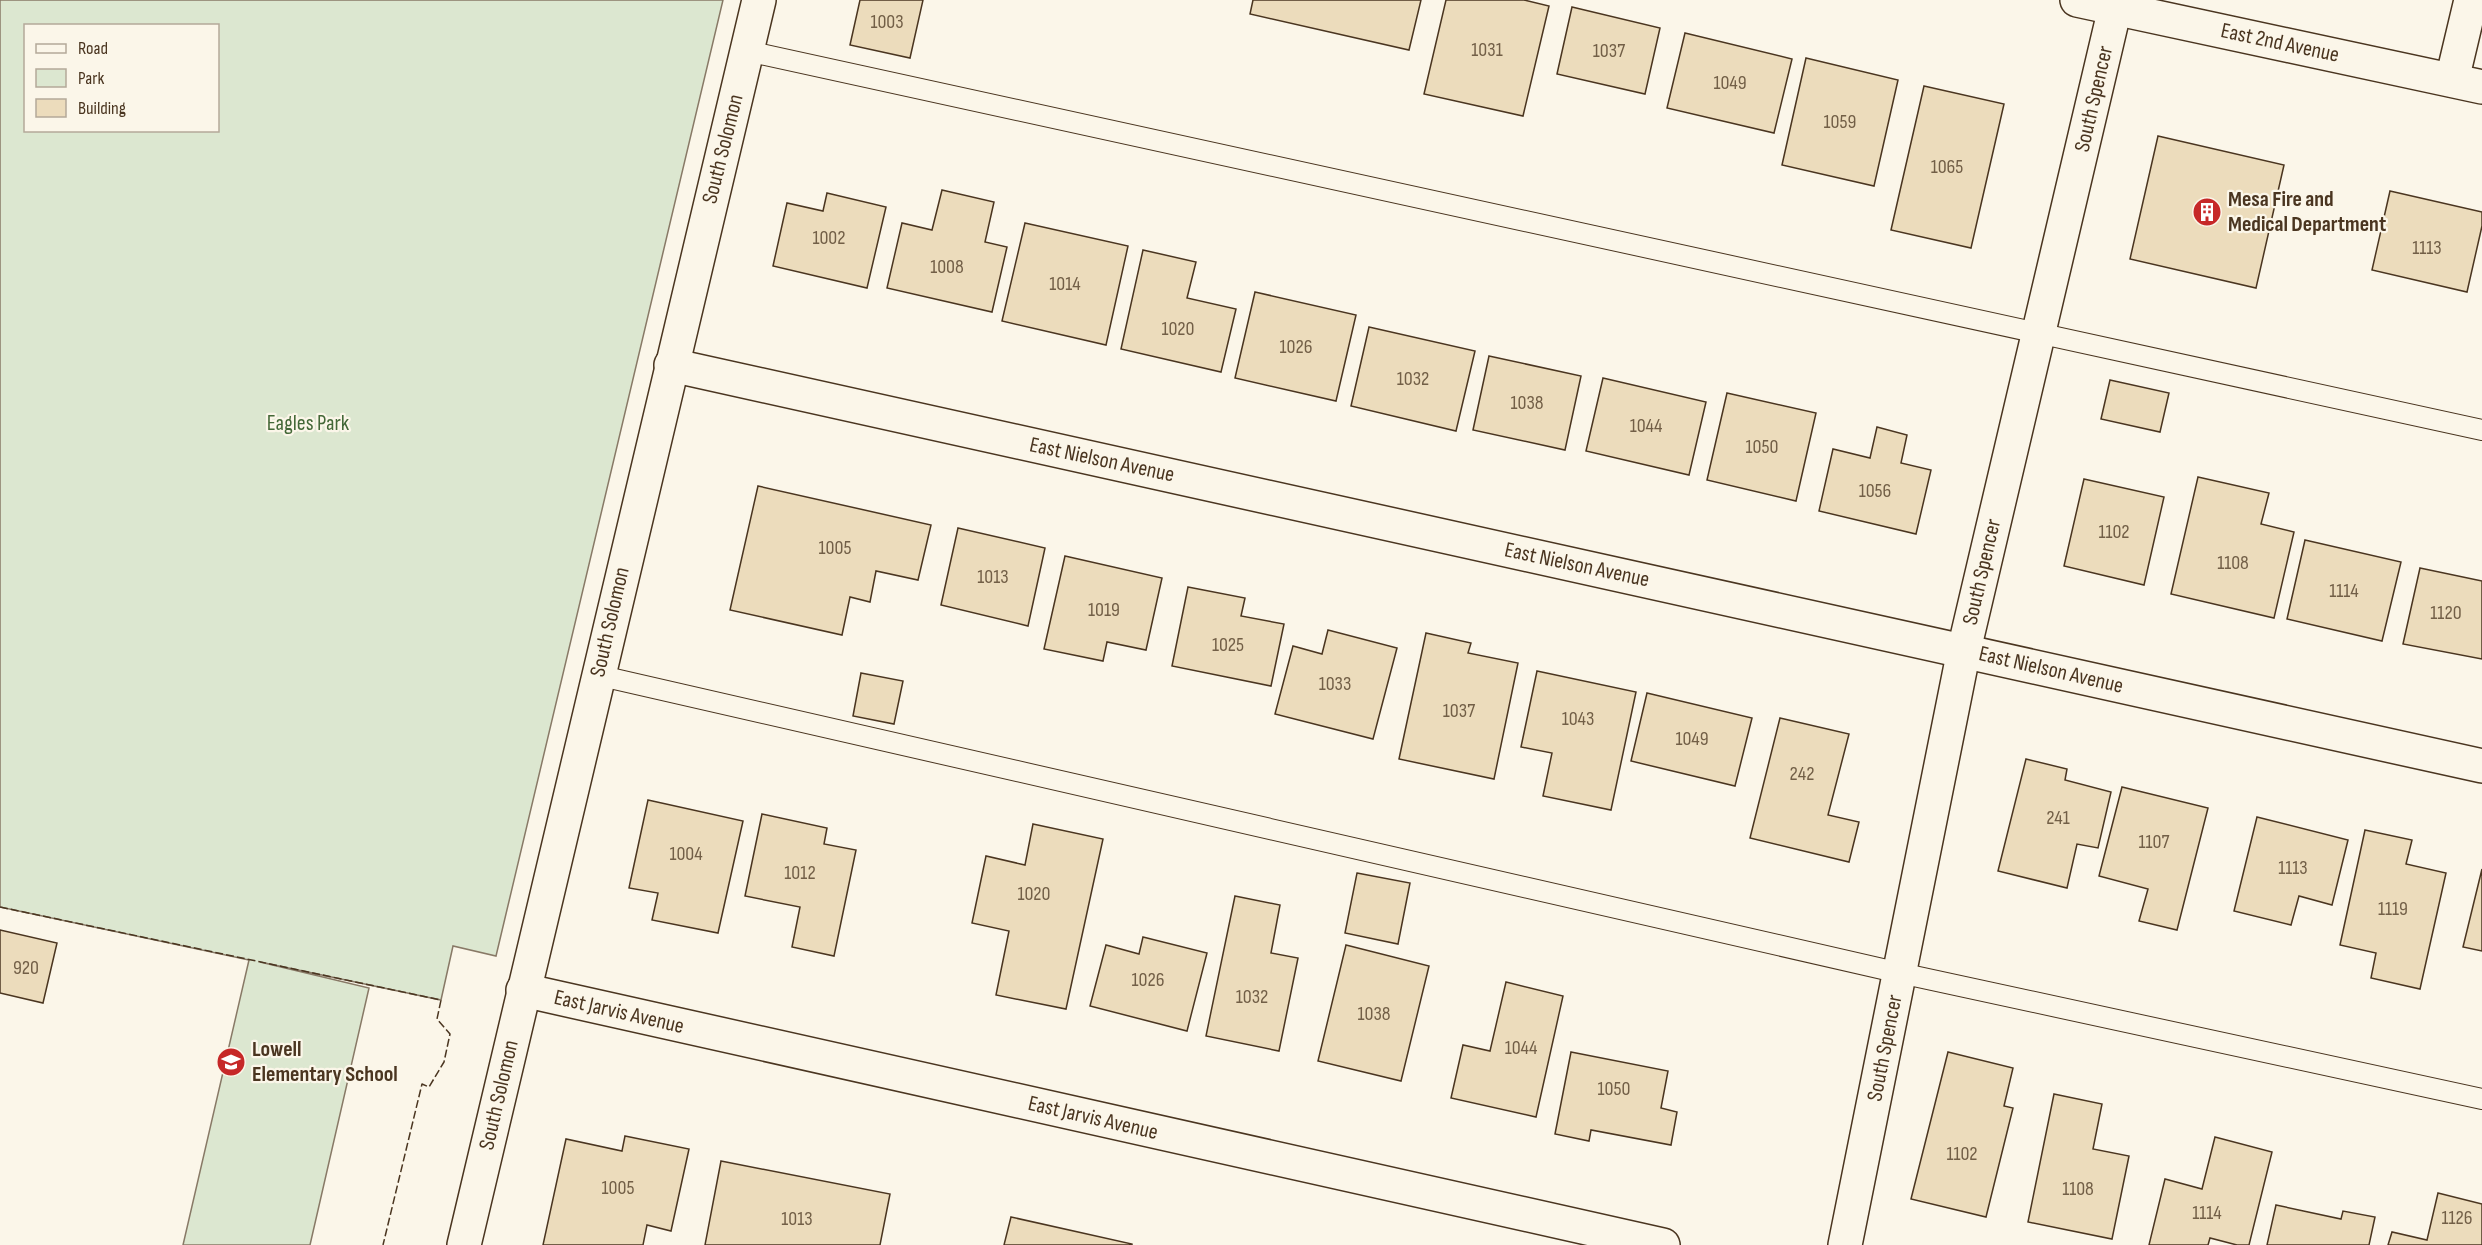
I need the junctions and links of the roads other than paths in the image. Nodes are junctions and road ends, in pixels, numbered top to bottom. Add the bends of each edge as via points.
1 (759, 0) edge
2 (2077, 0) edge
3 (2471, 0) edge
4 (2115, 8) junction
5 (747, 51) junction
6 (2467, 84) edge
7 (2039, 333) junction
8 (671, 365) junction
9 (2482, 430) edge
10 (1964, 650) junction
11 (597, 675) junction
12 (2482, 766) edge
13 (1900, 973) junction
14 (523, 990) junction
15 (2482, 1099) edge
16 (464, 1245) edge
17 (1663, 1245) edge
18 (1845, 1245) edge

1 - 5 street, South Solomon
2 - 4 street, East 2nd Avenue
3 - 6 street
4 - 6 street, East 2nd Avenue
4 - 7 street, South Spencer
5 - 7 lane
5 - 8 street, South Solomon
7 - 9 lane
7 - 10 street, South Spencer
8 - 10 street, East Nielson Avenue
8 - 11 street, South Solomon
10 - 12 street, East Nielson Avenue
10 - 13 street, South Spencer
11 - 13 lane
11 - 14 street, South Solomon
13 - 15 lane
13 - 18 street, South Spencer
14 - 16 street, South Solomon
14 - 17 street, East Jarvis Avenue

